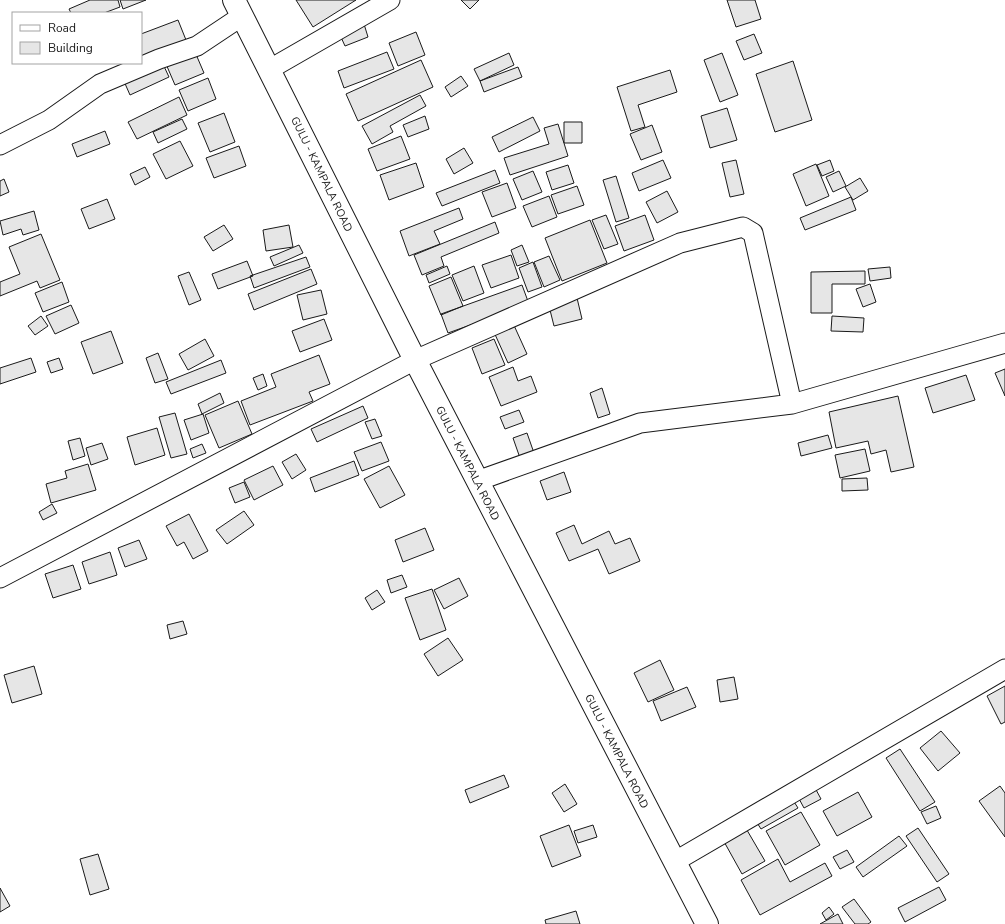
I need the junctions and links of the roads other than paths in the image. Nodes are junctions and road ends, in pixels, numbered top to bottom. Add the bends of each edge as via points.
1 (390, 0) edge
2 (238, 8) edge
3 (270, 69) junction
4 (0, 145) edge
5 (1005, 343) edge
6 (415, 360) junction
7 (792, 404) junction
8 (477, 481) junction
9 (0, 578) edge
10 (1005, 669) edge
11 (674, 862) junction
12 (707, 924) edge

1 - 3 street
2 - 3 main road, GULU - KAMPALA ROAD
2 - 4 street via 197,46 158,59 100,84 49,120
3 - 6 main road, GULU - KAMPALA ROAD
5 - 7 street
6 - 7 street via 680,243 743,227 754,233
6 - 8 main road, GULU - KAMPALA ROAD
6 - 9 street
7 - 8 street via 640,423
8 - 11 main road, GULU - KAMPALA ROAD
10 - 11 street
11 - 12 main road, GULU - KAMPALA ROAD

